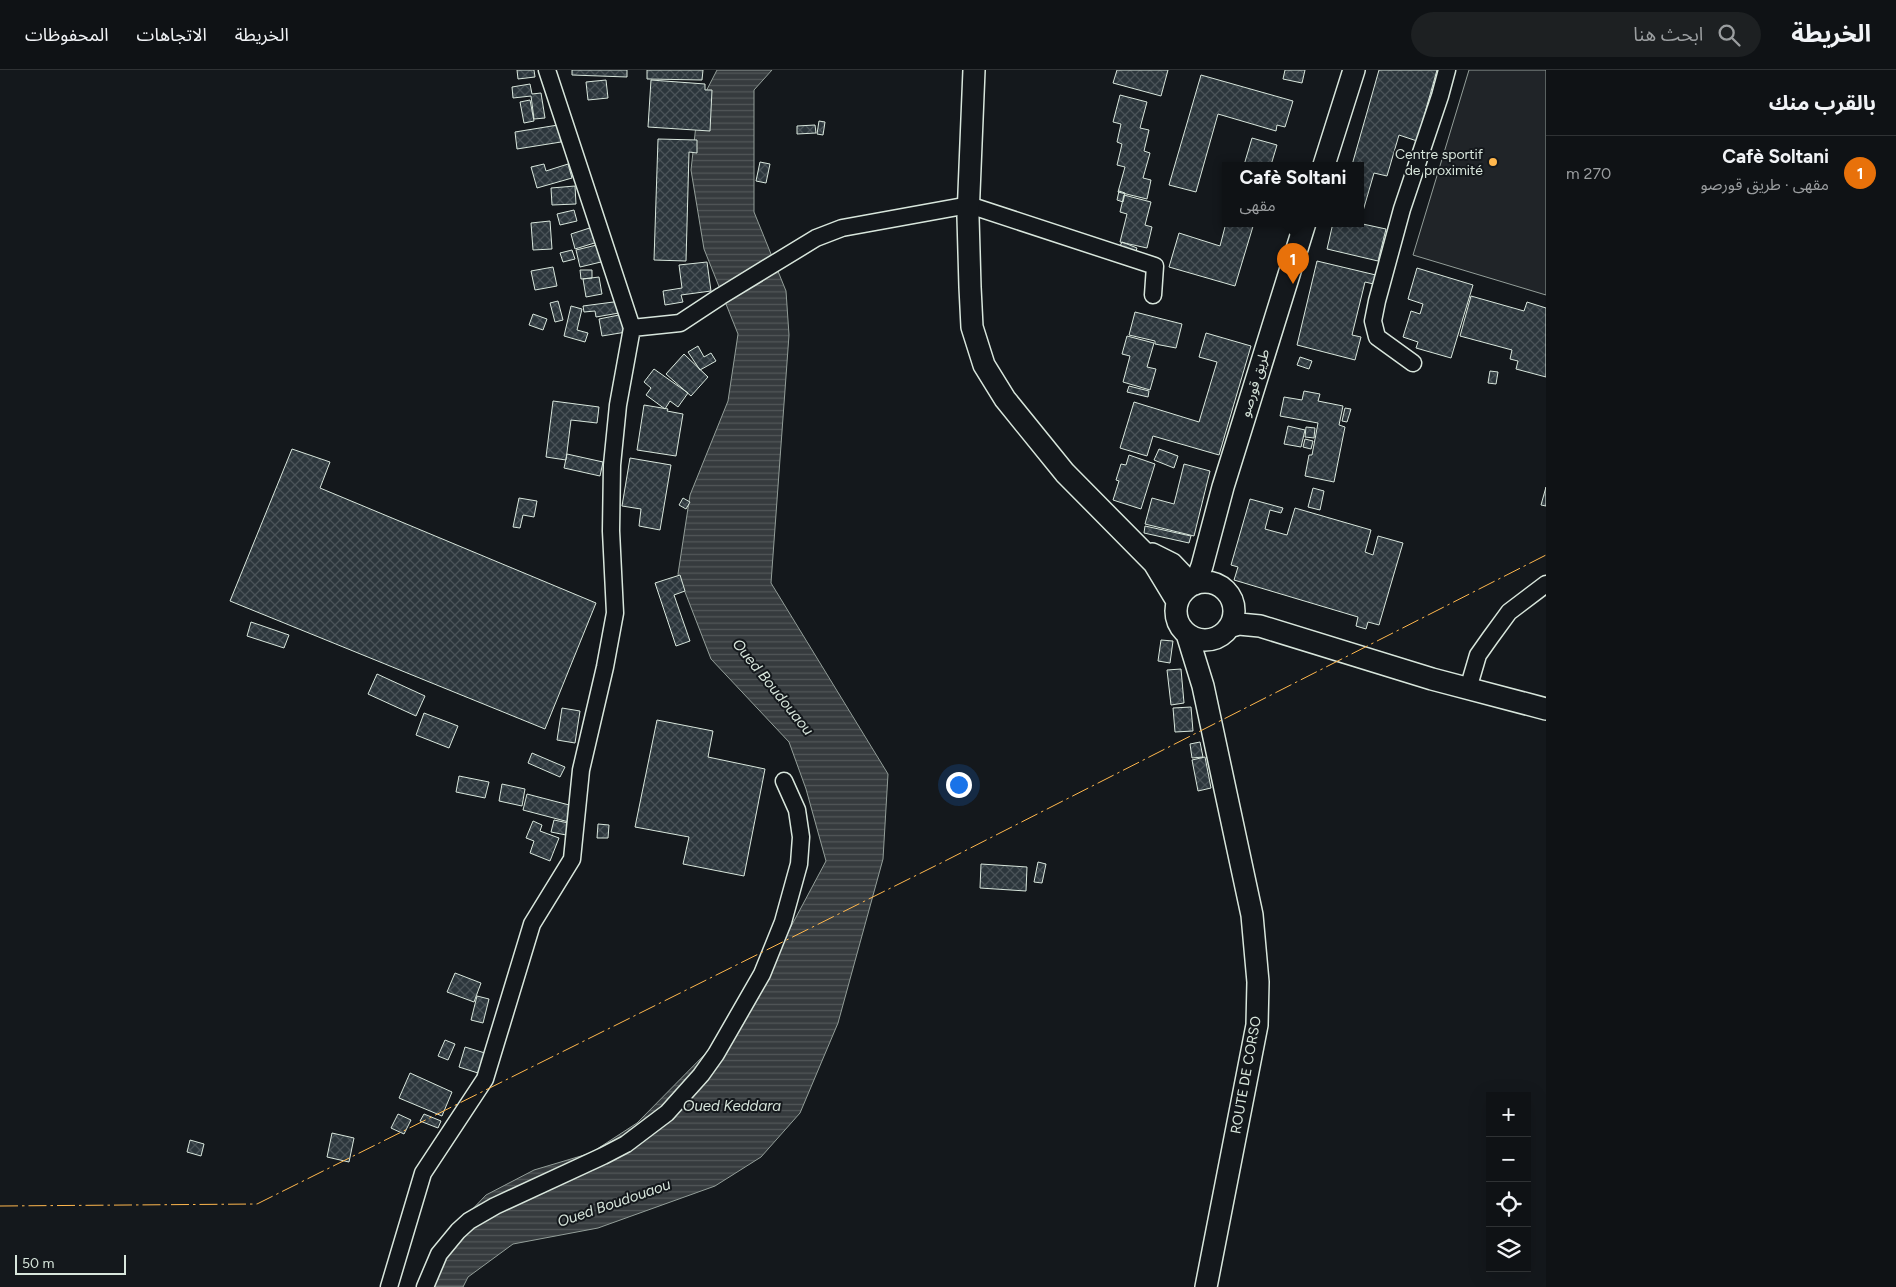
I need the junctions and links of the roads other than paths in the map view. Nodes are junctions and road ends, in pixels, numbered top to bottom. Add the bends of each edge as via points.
1 (546, 70) edge
2 (974, 70) edge
3 (1354, 70) edge
4 (1447, 70) edge
5 (1325, 162) edge
6 (969, 205) junction
7 (1305, 227) edge
8 (1153, 295) dead end
9 (632, 328) junction
10 (1413, 363) dead end
11 (1132, 542) junction
12 (1546, 584) edge
13 (1201, 585) junction
14 (1178, 601) junction
15 (1233, 605) junction
16 (1260, 626) junction
17 (1222, 632) junction
18 (1187, 634) junction
19 (1203, 686) junction
20 (1468, 689) junction
21 (1546, 709) edge
22 (784, 781) dead end
23 (390, 1287) edge
24 (425, 1287) edge
25 (1206, 1287) edge

1 - 9 street
2 - 6 main road
3 - 5 main road
4 - 10 street via 1402,208 1373,322 1377,338
6 - 8 street via 1155,266
6 - 9 street via 842,228 816,238 680,323
6 - 11 main road via 972,327 984,365 1005,399 1065,473
7 - 13 main road, طريق قورصو via 1223,487 1208,545 1210,565
9 - 23 street via 618,405 612,465 615,612 581,770 572,859 532,924 485,1079 423,1173
11 - 13 main road
11 - 14 main road via 1154,563
12 - 20 street via 1510,612 1490,638 1478,655
13 - 14 main road via 1182,594
13 - 15 main road via 1227,593
14 - 18 main road via 1177,618
15 - 16 main road
15 - 17 main road via 1233,618
16 - 17 main road via 1239,624
16 - 20 main road
17 - 18 main road via 1205,640
17 - 19 main road, ROUTE DE CORSO via 1208,653
18 - 19 main road, ROUTE DE CORSO
19 - 25 main road, ROUTE DE CORSO via 1252,915 1258,982 1256,1025
20 - 21 main road
22 - 24 street via 797,810 801,837 799,864 777,940 762,974 716,1054 667,1113 626,1144 470,1221 439,1254

